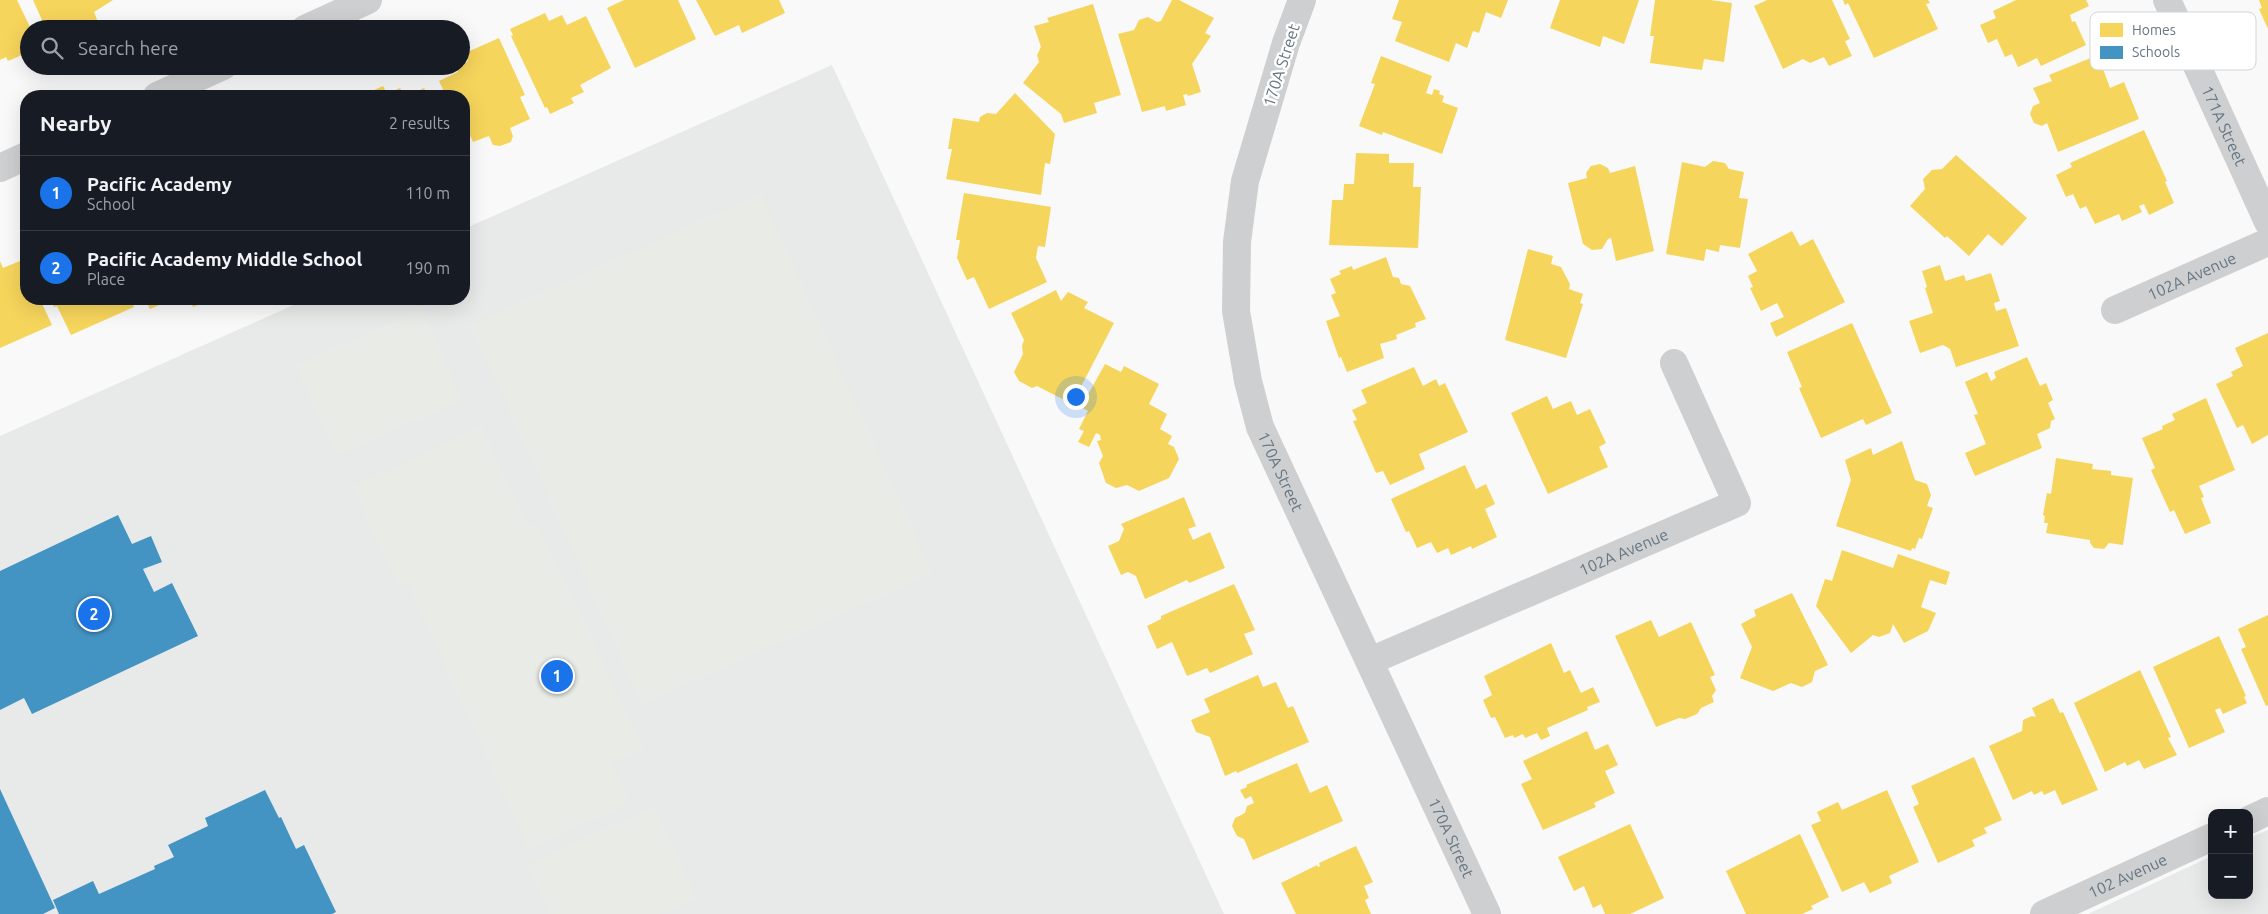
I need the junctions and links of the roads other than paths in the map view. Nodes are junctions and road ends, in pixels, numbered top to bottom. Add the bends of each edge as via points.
1 (368, 0) edge
2 (1302, 0) edge
3 (2167, 0) edge
4 (2172, 12) edge
5 (325, 20) edge
6 (2199, 70) edge
7 (203, 75) edge
8 (170, 90) edge
9 (20, 159) edge
10 (0, 168) edge
11 (2268, 222) edge
12 (2268, 242) edge
13 (2115, 310) dead end
14 (1674, 363) dead end
15 (1370, 661) junction
16 (2268, 812) edge
17 (2253, 818) edge
18 (2208, 839) edge
19 (1487, 914) edge
20 (2044, 914) edge

1 - 5 street
2 - 15 street, 170A Street via 1245,181 1237,242 1236,311 1260,427
3 - 4 street, 171A Street
6 - 11 street, 171A Street
7 - 8 street
9 - 10 street
12 - 13 street, 102A Avenue
14 - 15 street, 102A Avenue via 1737,503
15 - 19 street, 170A Street
16 - 17 street
18 - 20 street, 102 Avenue

